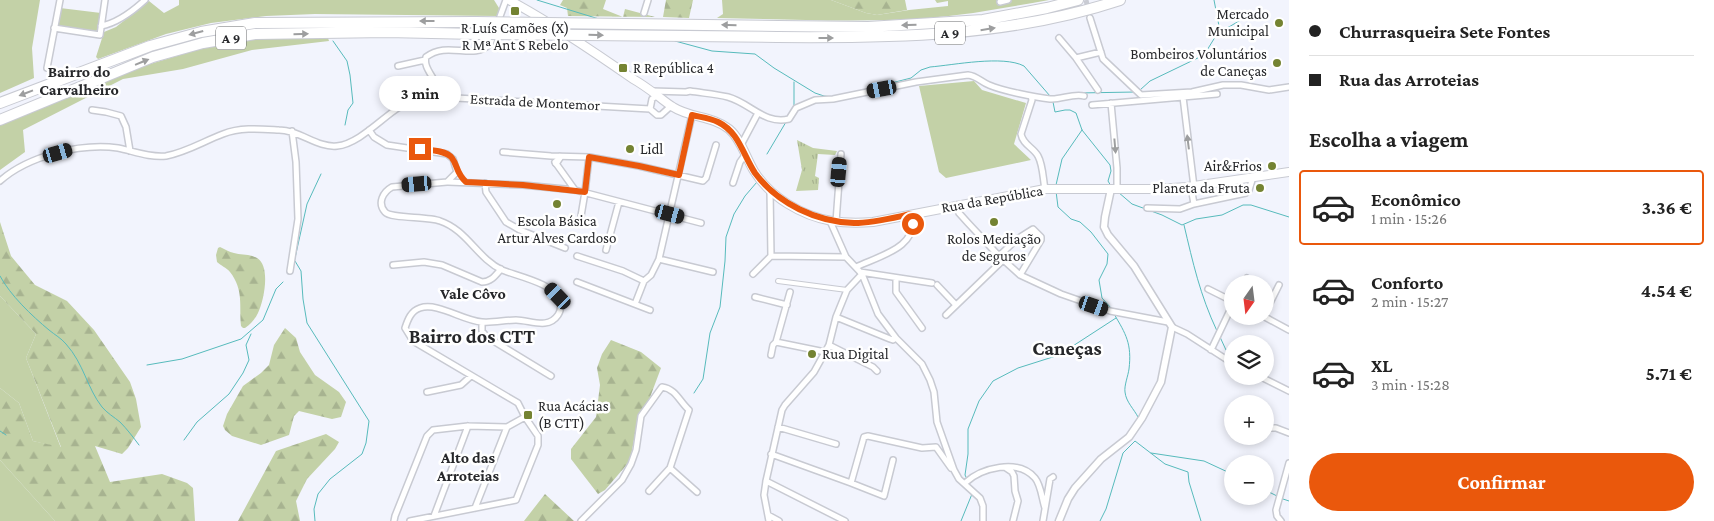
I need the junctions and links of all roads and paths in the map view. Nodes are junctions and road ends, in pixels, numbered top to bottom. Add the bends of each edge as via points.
1 (60, 0) edge
2 (105, 0) edge
3 (145, 0) edge
4 (507, 0) edge
5 (648, 0) edge
6 (1008, 0) edge
7 (1078, 0) edge
8 (1120, 0) edge
9 (1000, 2) dead end
10 (644, 12) dead end
11 (1090, 18) tunnel mouth
12 (102, 26) junction
13 (54, 28) junction
14 (1059, 38) dead end
15 (1101, 52) junction
16 (1076, 58) junction
17 (425, 60) junction
18 (398, 66) dead end
19 (46, 68) dead end
20 (1289, 87) edge
21 (1098, 90) dead end
22 (655, 93) junction
23 (1217, 94) dead end
24 (1031, 96) junction
25 (1084, 96) dead end
26 (438, 97) junction
27 (1183, 97) junction
28 (0, 103) edge
29 (1111, 103) junction
30 (1092, 104) dead end
31 (671, 106) junction
32 (650, 109) junction
33 (92, 110) dead end
34 (758, 113) junction
35 (692, 115) junction
36 (0, 120) edge
37 (369, 130) junction
38 (292, 131) junction
39 (716, 145) dead end
40 (740, 145) junction
41 (130, 151) junction
42 (503, 152) dead end
43 (841, 154) dead end
44 (745, 155) junction
45 (589, 157) junction
46 (558, 160) junction
47 (457, 172) junction
48 (1289, 172) edge
49 (679, 175) junction
50 (1253, 177) junction
51 (2, 180) edge
52 (567, 180) junction
53 (447, 182) junction
54 (466, 182) junction
55 (485, 183) junction
56 (733, 183) dead end
57 (1193, 187) junction
58 (558, 188) junction
59 (1052, 189) junction
60 (1114, 189) junction
61 (575, 190) junction
62 (770, 190) junction
63 (585, 192) junction
64 (619, 202) junction
65 (1194, 204) junction
66 (956, 205) junction
67 (1148, 208) dead end
68 (670, 214) junction
69 (911, 214) junction
70 (833, 221) junction
71 (580, 222) dead end
72 (701, 223) dead end
73 (565, 248) dead end
74 (606, 250) dead end
75 (577, 256) dead end
76 (770, 256) junction
77 (998, 256) junction
78 (846, 257) junction
79 (659, 259) junction
80 (1003, 260) junction
81 (393, 265) dead end
82 (501, 269) junction
83 (290, 271) dead end
84 (859, 271) junction
85 (713, 272) dead end
86 (753, 274) dead end
87 (876, 274) junction
88 (1020, 274) junction
89 (896, 278) junction
90 (644, 281) junction
91 (778, 281) dead end
92 (577, 282) dead end
93 (1279, 284) dead end
94 (867, 286) junction
95 (1208, 289) dead end
96 (847, 290) junction
97 (790, 292) dead end
98 (1274, 294) edge
99 (755, 297) dead end
100 (1224, 297) edge
101 (635, 304) junction
102 (786, 305) junction
103 (956, 305) junction
104 (650, 310) dead end
105 (946, 315) dead end
106 (836, 317) junction
107 (1274, 321) edge
108 (482, 322) junction
109 (1224, 323) edge
110 (1170, 324) junction
111 (922, 328) dead end
112 (1289, 330) edge
113 (896, 338) junction
114 (776, 342) junction
115 (829, 345) junction
116 (1211, 350) junction
117 (824, 352) junction
118 (771, 355) dead end
119 (1224, 358) edge
120 (877, 371) dead end
121 (471, 376) junction
122 (551, 376) dead end
123 (1274, 384) edge
124 (1289, 391) edge
125 (427, 392) dead end
126 (525, 417) junction
127 (468, 426) junction
128 (507, 426) junction
129 (778, 427) junction
130 (1274, 428) edge
131 (1289, 433) edge
132 (836, 444) dead end
133 (771, 454) junction
134 (893, 460) dead end
135 (1289, 463) edge
136 (670, 468) junction
137 (1006, 468) junction
138 (954, 470) junction
139 (1053, 477) dead end
140 (766, 481) junction
141 (964, 482) junction
142 (851, 483) junction
143 (649, 491) dead end
144 (697, 492) dead end
145 (1007, 495) dead end
146 (1016, 496) junction
147 (475, 508) junction
148 (1045, 508) junction
149 (768, 515) junction
150 (434, 516) junction
151 (394, 521) edge
152 (410, 521) edge
153 (581, 521) edge
154 (769, 521) edge
155 (779, 521) edge
156 (845, 521) edge
157 (982, 521) edge
158 (1013, 521) edge
159 (1043, 521) edge
160 (1059, 521) edge
161 (1281, 521) edge

1 - 13 street
2 - 12 street
3 - 12 street via 132,12
4 - 17 street via 490,44 485,49 438,50
4 - 22 main road, Rua da República via 536,15
5 - 10 street
6 - 9 street
7 -> 28 highway, A 9, bridge via 983,20 868,27 255,22 150,46
36 -> 8 highway, A 9, bridge via 153,57 203,43 256,34 387,32 889,37 983,30 1052,18
11 - 15 street
12 - 13 street via 100,35
13 - 19 street
14 - 16 street
15 - 16 street
15 - 20 street via 1103,59 1141,95 1192,92 1224,85 1269,90
16 - 21 street
17 - 18 street
17 - 26 street via 437,83
22 - 31 main road, Rua da República
22 - 32 street
22 - 34 street via 690,91 727,97
23 - 27 street
24 - 25 street via 1053,99
24 - 34 street via 995,87 972,75 815,100 796,108 787,119 768,118
24 - 59 street via 1021,134 1024,143 1039,159
26 - 32 street, Estrada de Montemor
26 - 37 street, Estrada de Montemor via 399,108
27 - 29 street
57 -> 27 street
29 - 30 street
29 -> 60 street via 1117,168
31 - 32 street, Estrada de Montemor via 661,115
31 - 35 main road, Rua da República
33 - 41 street via 121,116
34 - 40 street
35 - 40 main road, Rua da República via 716,121 729,129
35 - 49 street
37 - 38 street, Estrada de Montemor via 340,146 331,146
37 - 47 street via 387,145 447,154 453,159
38 - 41 street, Estrada de Montemor via 233,131 165,156
38 - 83 street via 298,219
39 - 49 street via 705,180
40 - 44 main road, Rua da República
41 - 51 street, Estrada de Montemor via 101,147 72,150 22,165
42 - 46 street via 550,156
43 - 70 street
44 - 56 street
44 - 62 main road, Rua da República
45 - 46 street
45 - 49 street
45 - 63 street
46 - 52 street
47 - 53 street
47 - 54 street
48 - 50 main road, Rua da República
49 - 68 street
50 - 57 main road, Rua da República
50 - 65 street via 1246,193
52 - 58 street
52 - 61 street
53 - 54 street
53 - 82 street via 392,187 382,197 382,207 393,216 424,217 452,226
54 - 55 street
55 - 58 street
55 - 73 street via 486,192 506,222
57 - 60 main road, Rua da República
57 - 65 street
58 - 61 street
59 - 60 main road, Rua da República
59 - 66 main road, Rua da República
60 - 110 street via 1104,227 1134,266
61 - 63 street
62 - 70 main road, Rua da República via 796,208
62 - 76 street
63 - 64 street
63 - 71 street
64 - 68 street
64 - 74 street
65 - 67 street via 1180,209
66 - 69 main road, Rua da República
66 - 77 street via 959,213
68 - 72 street
68 - 79 street
69 - 70 main road, Rua da República via 873,222
69 - 84 street via 913,230 907,240
70 - 78 street
75 - 90 street
76 - 78 street
76 - 86 street
77 - 80 street
77 - 88 street via 1033,229 1041,240
78 - 84 street
79 - 85 street
79 - 90 street
80 - 88 street
80 - 103 street
81 - 82 street via 433,263 482,282 492,280
82 - 108 street via 551,288 558,296 560,311 547,324 516,320
84 - 87 street
84 - 94 street
84 - 96 street
87 - 89 street
87 - 94 street
88 - 110 street via 1110,312
89 - 103 street via 935,284
89 - 111 street via 899,298
90 - 101 street
91 - 96 street
92 - 101 street
93 - 98 street
94 - 113 street via 878,314
95 - 100 street
96 - 106 street
97 - 102 street
99 - 102 street
101 - 104 street
102 - 114 street
103 - 105 street
106 - 113 street via 890,339
106 - 115 street
107 - 112 street
108 - 121 street via 425,307 410,315 405,328 413,341
108 - 122 street via 482,331 487,337
109 - 116 street
110 - 116 street
110 - 160 street via 1161,382 1142,418 1129,438 1101,460 1075,488
113 - 138 street via 922,364 930,380 937,422
114 - 117 street
114 - 118 street
115 - 117 street
115 - 120 street
116 - 119 street
117 - 129 street via 811,377 785,405
121 - 125 street via 461,385
121 - 126 street via 518,403
123 - 124 street
126 - 128 street
126 - 147 street via 538,436 538,445 516,500
127 - 128 street
127 - 150 street
127 - 151 street via 433,430 427,436
128 - 147 street
129 - 132 street
129 - 133 street
130 - 131 street
133 - 140 street
133 - 142 street
134 - 142 street via 884,496
135 - 161 street via 1276,510
136 - 143 street
136 - 144 street
136 - 153 street via 689,410 673,391 664,387 641,416 636,450 622,480
137 - 141 street via 988,470
137 - 146 street via 1014,476
137 - 148 street via 1018,469 1035,478
138 - 141 street
138 - 142 street via 936,447 922,448 865,436
139 - 148 street
140 - 149 street via 764,495
140 - 156 street
141 - 157 street via 981,499
145 - 146 street
146 - 158 street via 1019,503
147 - 150 street
148 - 159 street
149 - 154 street
149 - 155 street
150 - 152 street

